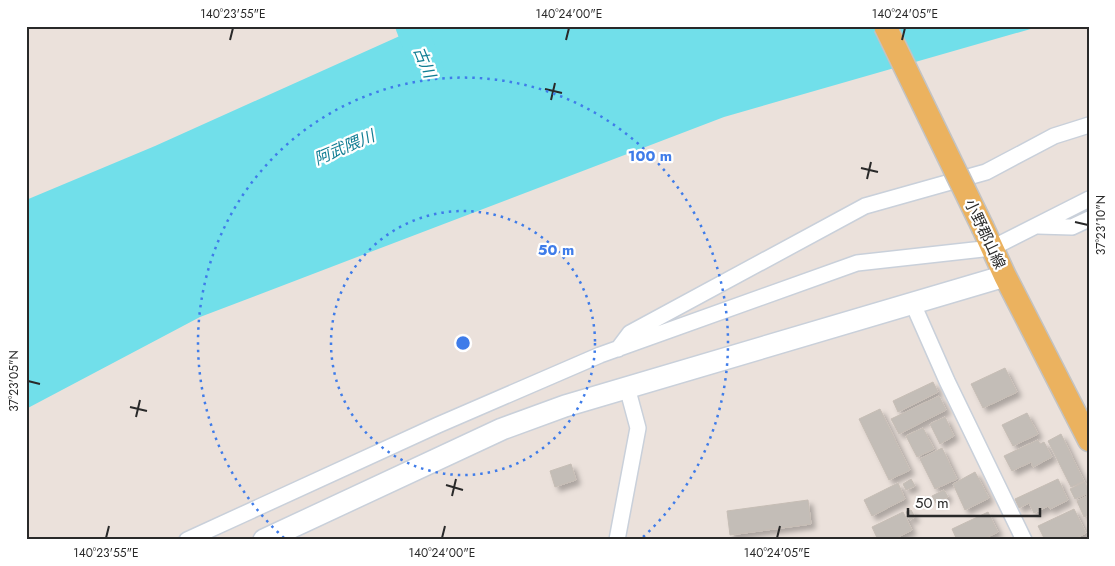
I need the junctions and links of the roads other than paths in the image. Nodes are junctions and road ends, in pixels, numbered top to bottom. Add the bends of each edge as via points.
1 (885, 26) edge
2 (1089, 125) edge
3 (1089, 199) edge
4 (1089, 219) edge
5 (1034, 226) junction
6 (988, 238) junction
7 (1005, 276) junction
8 (913, 304) junction
9 (618, 349) junction
10 (627, 387) junction
11 (1089, 440) edge
12 (187, 540) edge
13 (264, 540) edge
14 (617, 540) edge
15 (1024, 540) edge

1 - 6 main road, 小野郡山線, bridge
2 - 9 street via 1054,136 986,172 865,206 630,332
3 - 5 street
4 - 5 street via 1072,227
5 - 6 street
6 - 7 main road, 小野郡山線
6 - 9 street via 857,264
7 - 8 street
7 - 11 main road, 小野郡山線
8 - 10 street
8 - 15 street
9 - 12 street via 438,425
10 - 13 street via 502,429
10 - 14 street via 638,428

